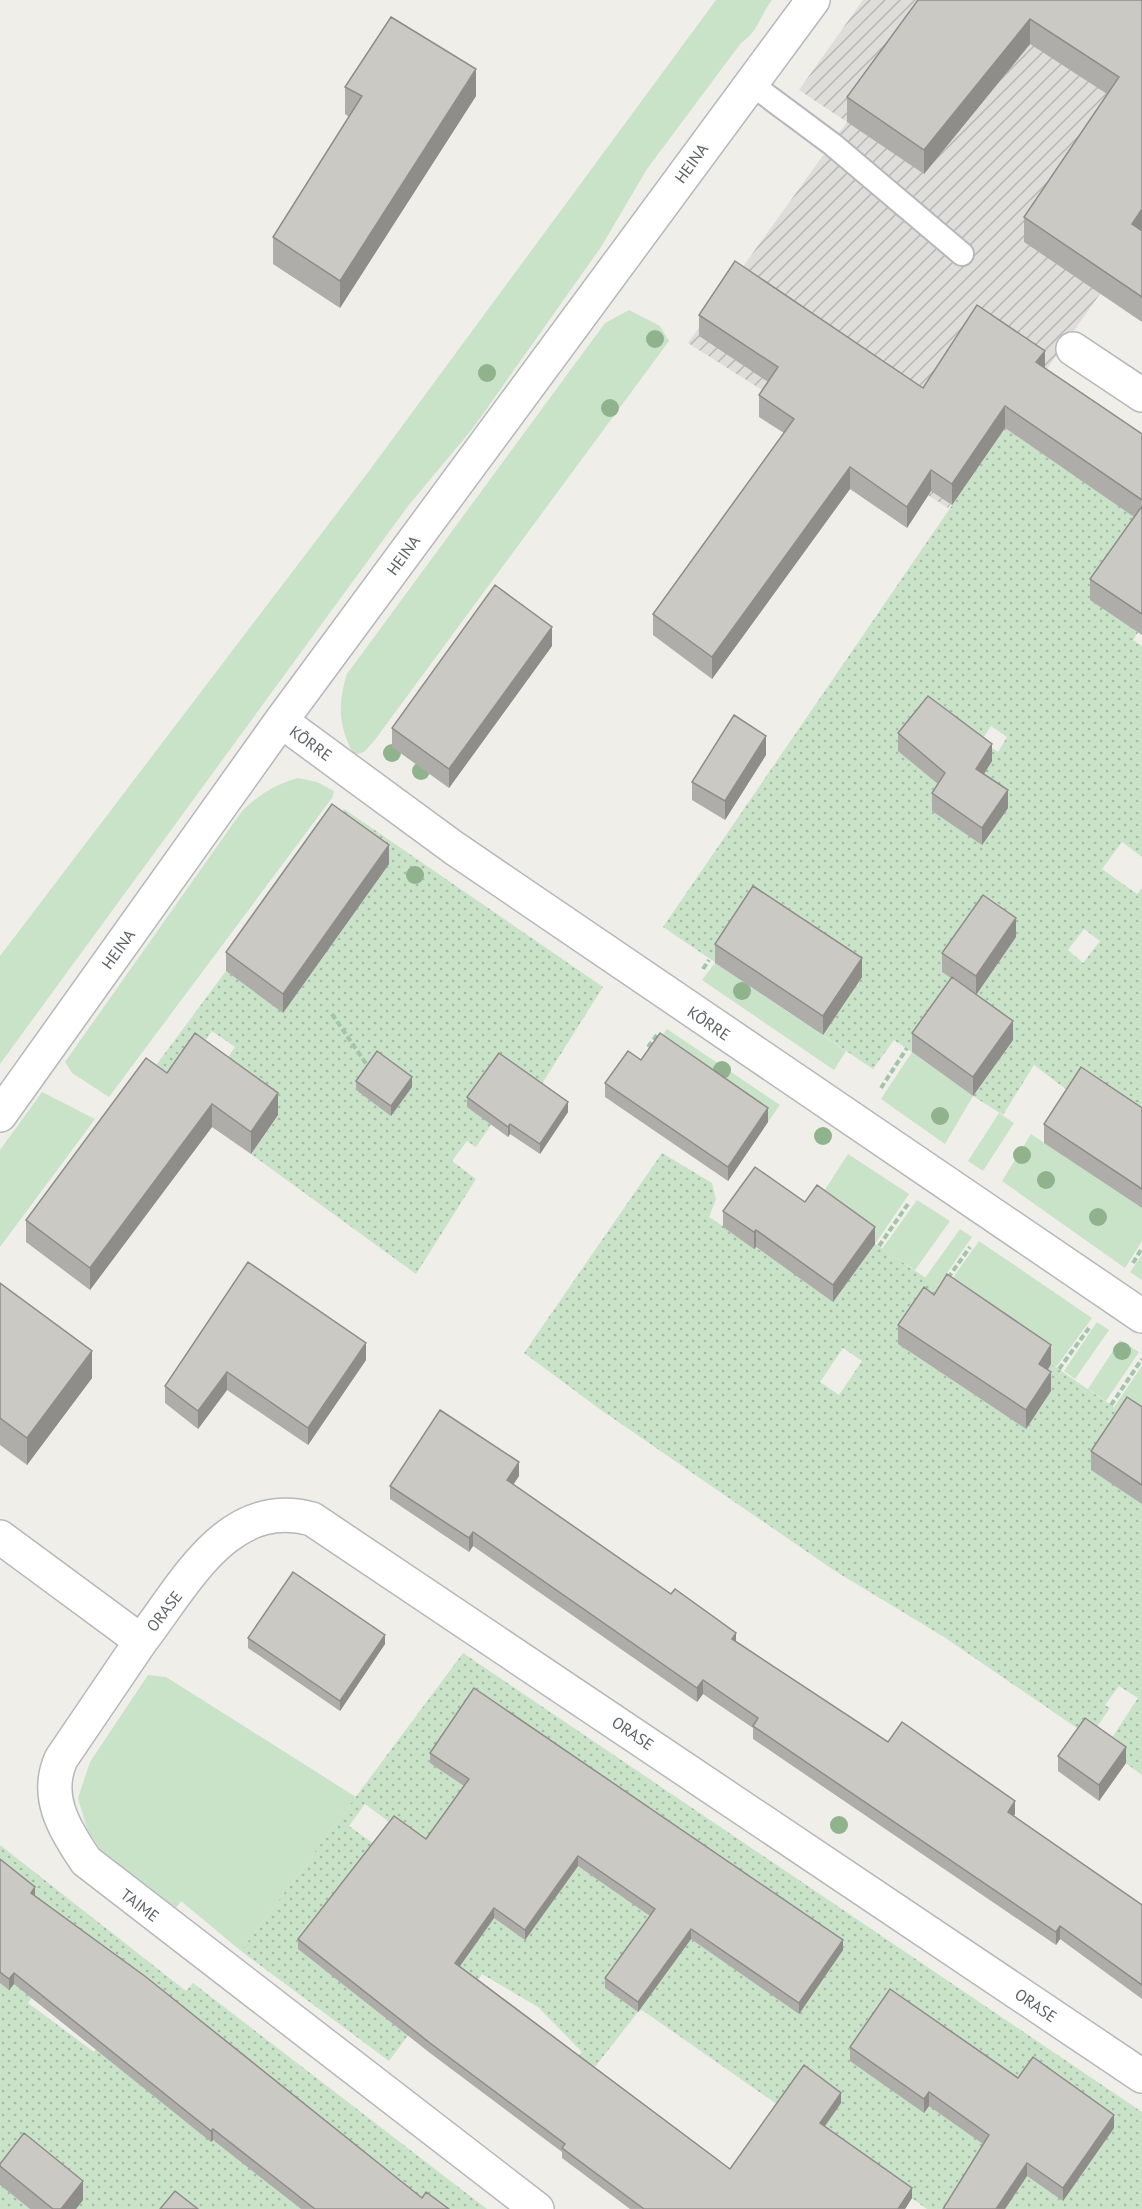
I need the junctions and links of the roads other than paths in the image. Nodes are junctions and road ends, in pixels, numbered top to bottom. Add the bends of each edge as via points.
1 (813, 0) edge
2 (750, 83) junction
3 (962, 254) dead end
4 (1073, 348) dead end
5 (1142, 395) edge
6 (281, 721) junction
7 (0, 1114) edge
8 (1142, 1316) edge
9 (0, 1537) edge
10 (141, 1641) junction
11 (1142, 2076) edge
12 (537, 2209) edge

1 - 2 street, HEINA
2 - 3 lane via 832,144
2 - 6 street, HEINA
4 - 5 street
6 - 7 street, HEINA
6 - 8 street, KÕRRE via 454,849
9 - 10 street
10 - 11 street, ORASE via 228,1533 272,1515 295,1514 312,1519
10 - 12 street, TAIME via 54,1775 60,1820 86,1861

